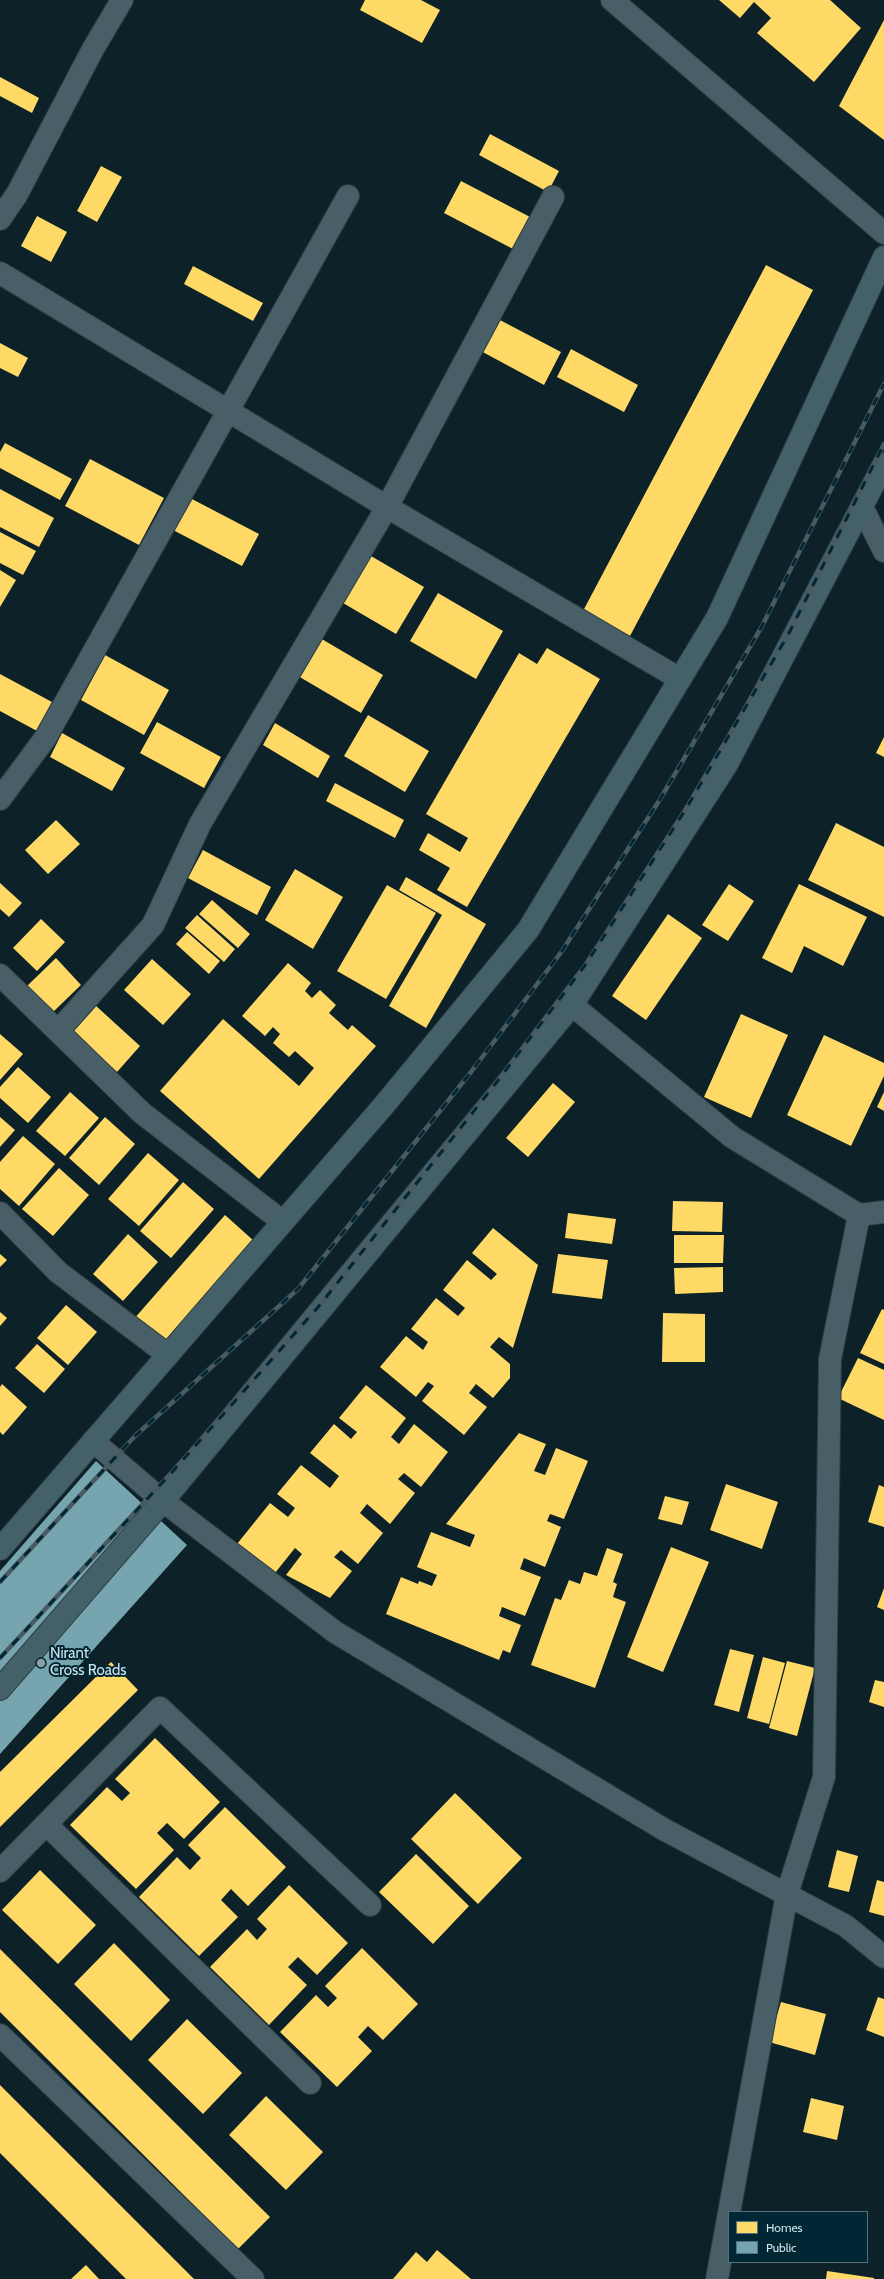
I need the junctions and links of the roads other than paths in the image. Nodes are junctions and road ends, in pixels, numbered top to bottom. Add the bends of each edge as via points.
1 (122, 0) edge
2 (612, 0) edge
3 (348, 196) dead end
4 (553, 197) dead end
5 (0, 219) edge
6 (884, 233) edge
7 (884, 257) edge
8 (0, 273) edge
9 (228, 412) junction
10 (884, 464) edge
11 (387, 507) junction
12 (862, 507) junction
13 (884, 551) edge
14 (680, 679) junction
15 (0, 799) edge
16 (0, 976) edge
17 (572, 1005) junction
18 (58, 1031) junction
19 (884, 1212) edge
20 (0, 1213) edge
21 (859, 1215) junction
22 (284, 1222) junction
23 (168, 1355) junction
24 (93, 1441) junction
25 (163, 1501) junction
26 (0, 1549) edge
27 (0, 1689) edge
28 (46, 1824) junction
29 (0, 1871) edge
30 (787, 1894) junction
31 (370, 1905) dead end
32 (884, 1957) edge
33 (0, 2035) edge
34 (310, 2084) dead end
35 (729, 2211) edge
36 (728, 2218) edge
37 (253, 2279) edge
38 (717, 2279) edge

1 - 5 street via 93,49 17,194
2 - 6 street
3 - 9 street
4 - 11 street
7 - 14 main road via 717,618
8 - 9 street
9 - 11 street
9 - 15 street via 46,738
10 - 12 main road
11 - 14 street
11 - 18 street via 200,824 152,925
12 - 13 street
12 - 17 main road via 727,764
14 - 22 main road via 528,930
16 - 18 street
17 - 21 street via 732,1137
17 - 25 main road
18 - 22 street via 142,1113
19 - 21 street
20 - 23 street via 58,1272
21 - 30 street via 830,1359 824,1777
22 - 23 main road
23 - 24 main road
24 - 25 street
24 - 26 main road
25 - 27 main road
25 - 30 street via 335,1632 665,1830
28 - 29 street
28 - 31 street via 160,1708
28 - 34 street
30 - 32 street via 846,1926
30 - 35 street
33 - 37 street
36 - 38 street

